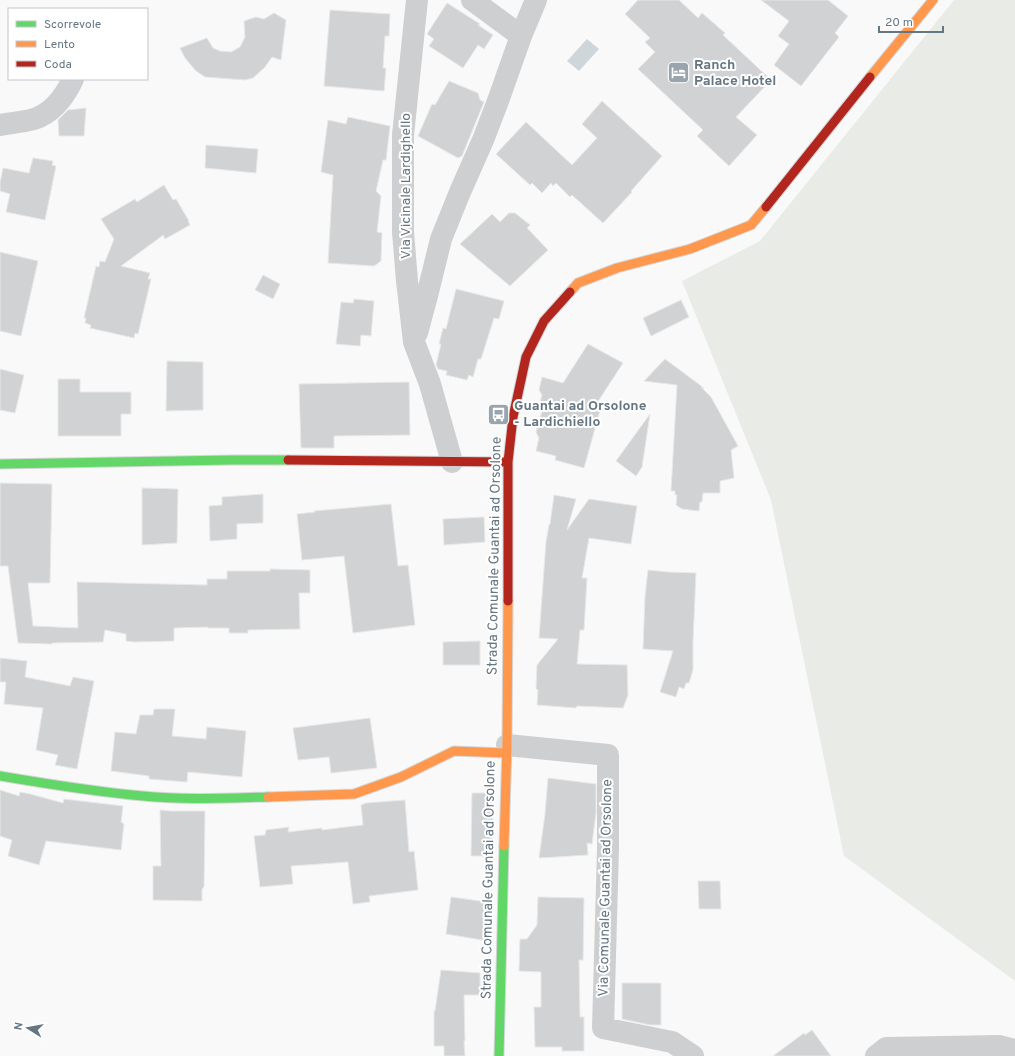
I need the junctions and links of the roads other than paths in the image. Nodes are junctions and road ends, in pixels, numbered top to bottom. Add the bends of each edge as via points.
1 (417, 0) edge
2 (472, 0) edge
3 (536, 0) edge
4 (933, 0) edge
5 (521, 36) junction
6 (72, 80) edge
7 (0, 125) edge
8 (414, 342) junction
9 (452, 462) junction
10 (508, 462) junction
11 (0, 464) edge
12 (506, 749) junction
13 (0, 776) edge
14 (1015, 1050) edge
15 (499, 1056) edge
16 (693, 1056) edge
17 (876, 1056) edge

1 - 8 street, Via Vicinale Lardighello via 403,135 402,232
2 - 5 street
3 - 5 street
4 - 10 street, Strada Comunale Guantai ad Orsolone via 751,225 690,249 617,268 578,283 544,321 526,357 513,417
5 - 8 street via 483,140 442,239
6 - 7 street via 60,101 44,115
8 - 9 street, Via Vicinale Lardighello via 430,384
9 - 10 street
9 - 11 street via 232,460
10 - 12 street, Strada Comunale Guantai ad Orsolone
12 - 13 street via 454,751 401,776 354,794 208,799 143,796
12 - 15 street, Strada Comunale Guantai ad Orsolone
12 - 16 street, Via Comunale Guantai ad Orsolone via 608,755 603,1028 672,1042
14 - 17 street via 999,1046 886,1048

